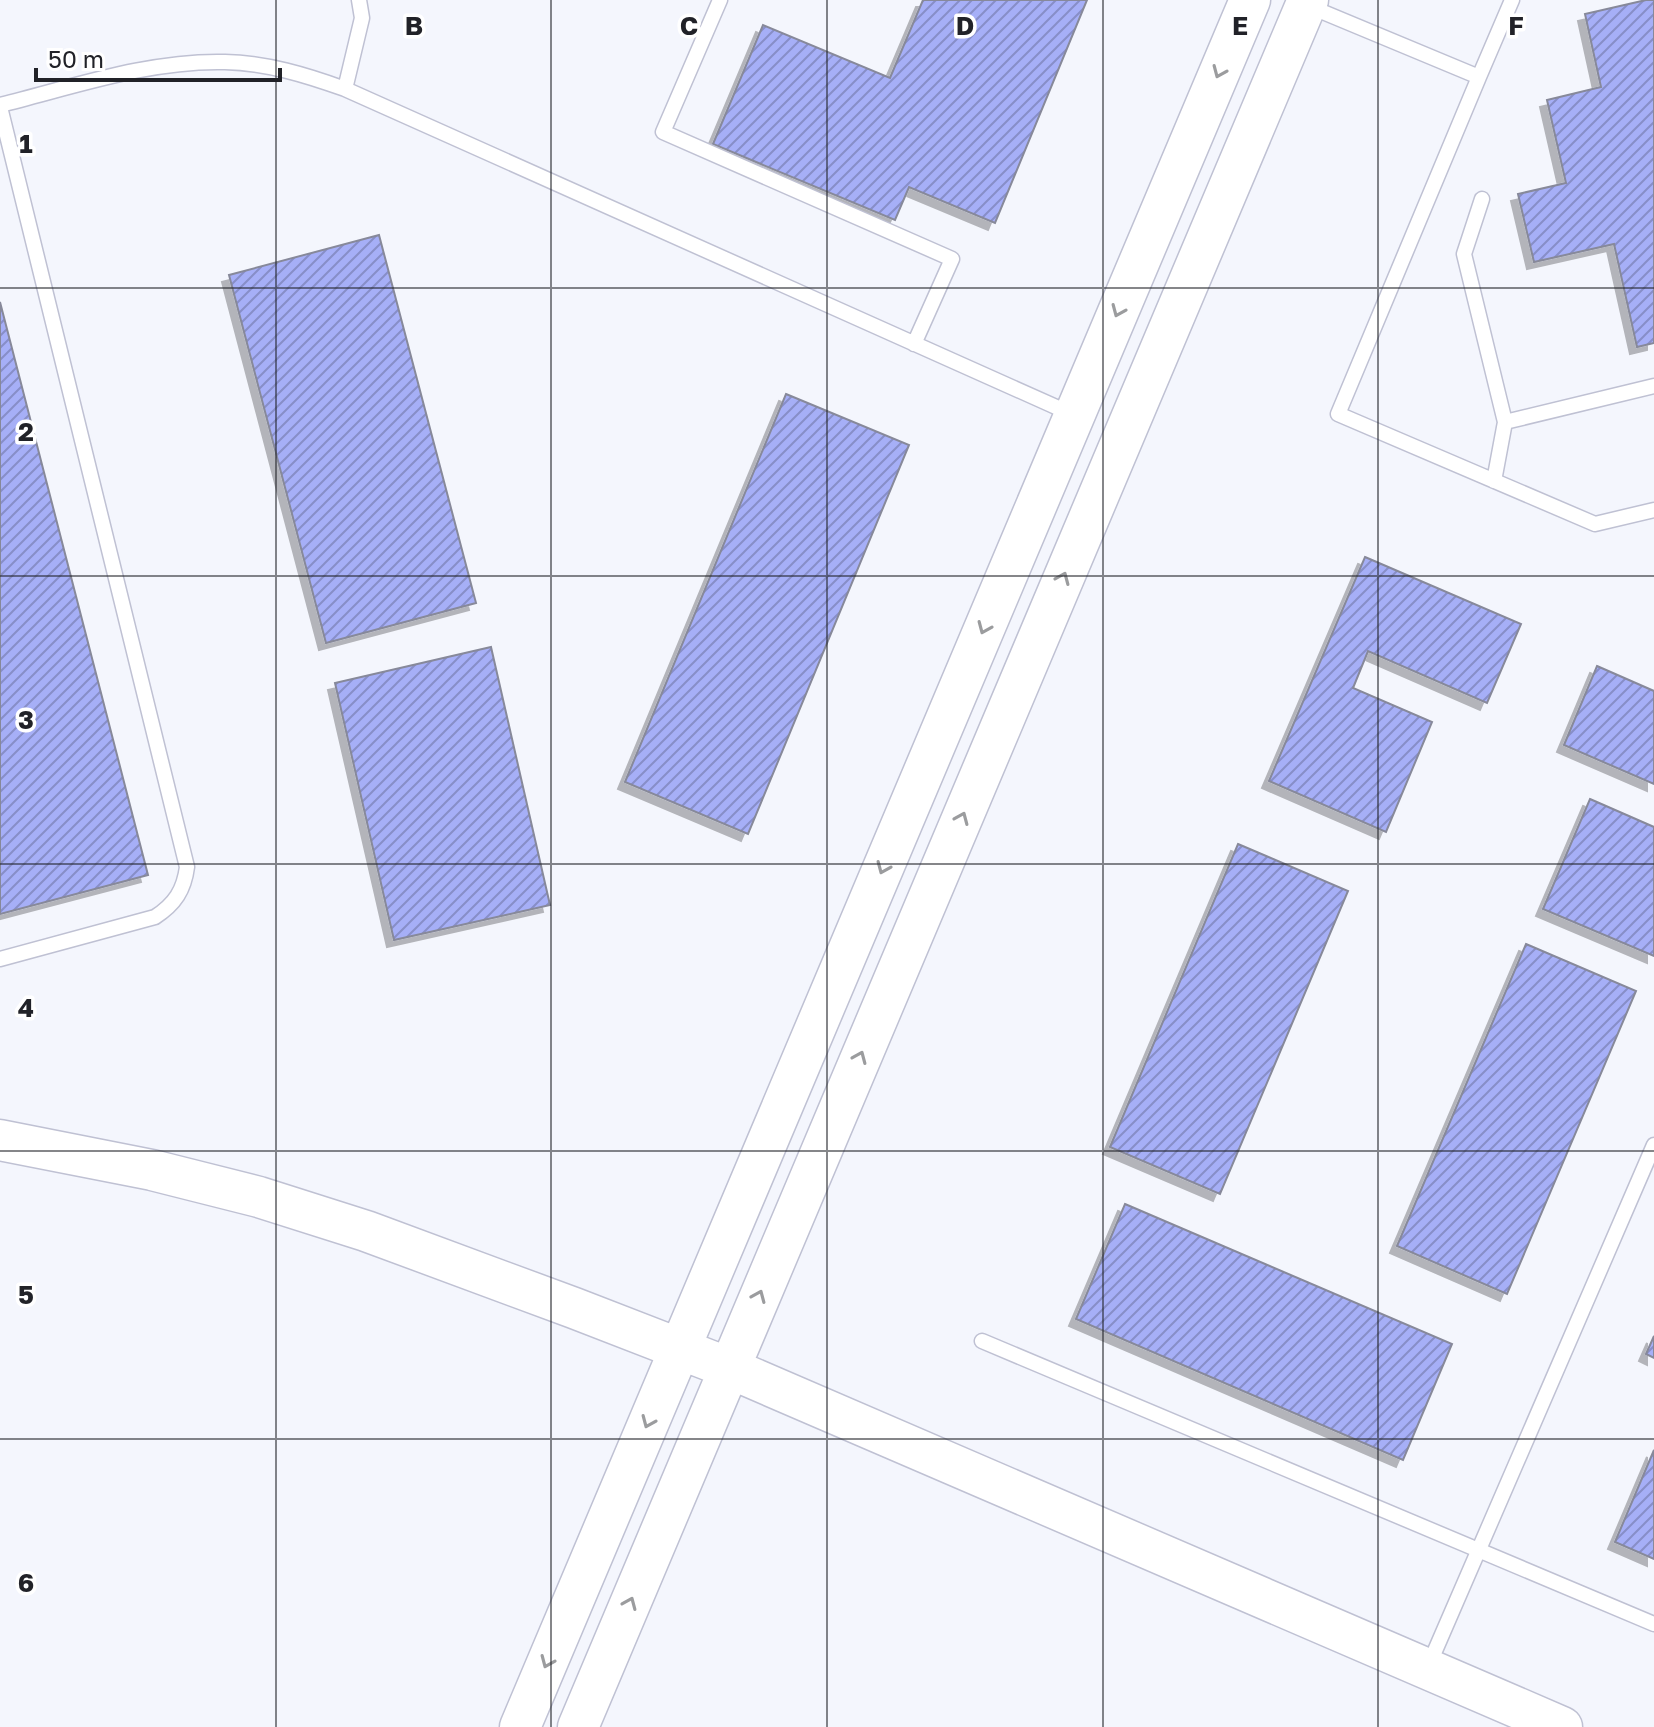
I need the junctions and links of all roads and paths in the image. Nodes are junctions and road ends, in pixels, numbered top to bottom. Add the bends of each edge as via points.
1 (359, 0) edge
2 (720, 0) edge
3 (1250, 0) edge
4 (1512, 0) edge
5 (1307, 2) edge
6 (1479, 77) junction
7 (345, 89) junction
8 (0, 106) edge
9 (1482, 199) dead end
10 (914, 344) junction
11 (1654, 386) edge
12 (1074, 415) junction
13 (1505, 422) junction
14 (1494, 481) junction
15 (1654, 510) edge
16 (0, 959) edge
17 (0, 1140) edge
18 (1654, 1145) edge
19 (982, 1341) dead end
20 (678, 1350) junction
21 (729, 1368) junction
22 (1479, 1551) junction
23 (1654, 1624) edge
24 (1426, 1671) junction
25 (520, 1727) edge
26 (578, 1727) edge
27 (1562, 1727) edge

1 - 7 lane via 362,18
2 - 10 lane via 663,132 952,259
3 -> 12 street
4 - 6 lane
5 - 6 lane
21 -> 5 street
6 - 14 lane via 1338,414
7 - 8 lane via 267,66 184,64
7 - 10 lane
8 - 16 lane via 187,867 178,897 155,917
9 - 13 lane via 1464,254
10 - 12 lane
11 - 13 lane
12 -> 20 street
13 - 14 lane
14 - 15 lane via 1595,524
17 - 20 street via 152,1170 290,1207 470,1269
18 - 22 lane
19 - 22 lane
20 - 21 street
20 -> 25 street
21 - 24 street
26 -> 21 street
22 - 23 lane
22 - 24 lane
24 - 27 street

